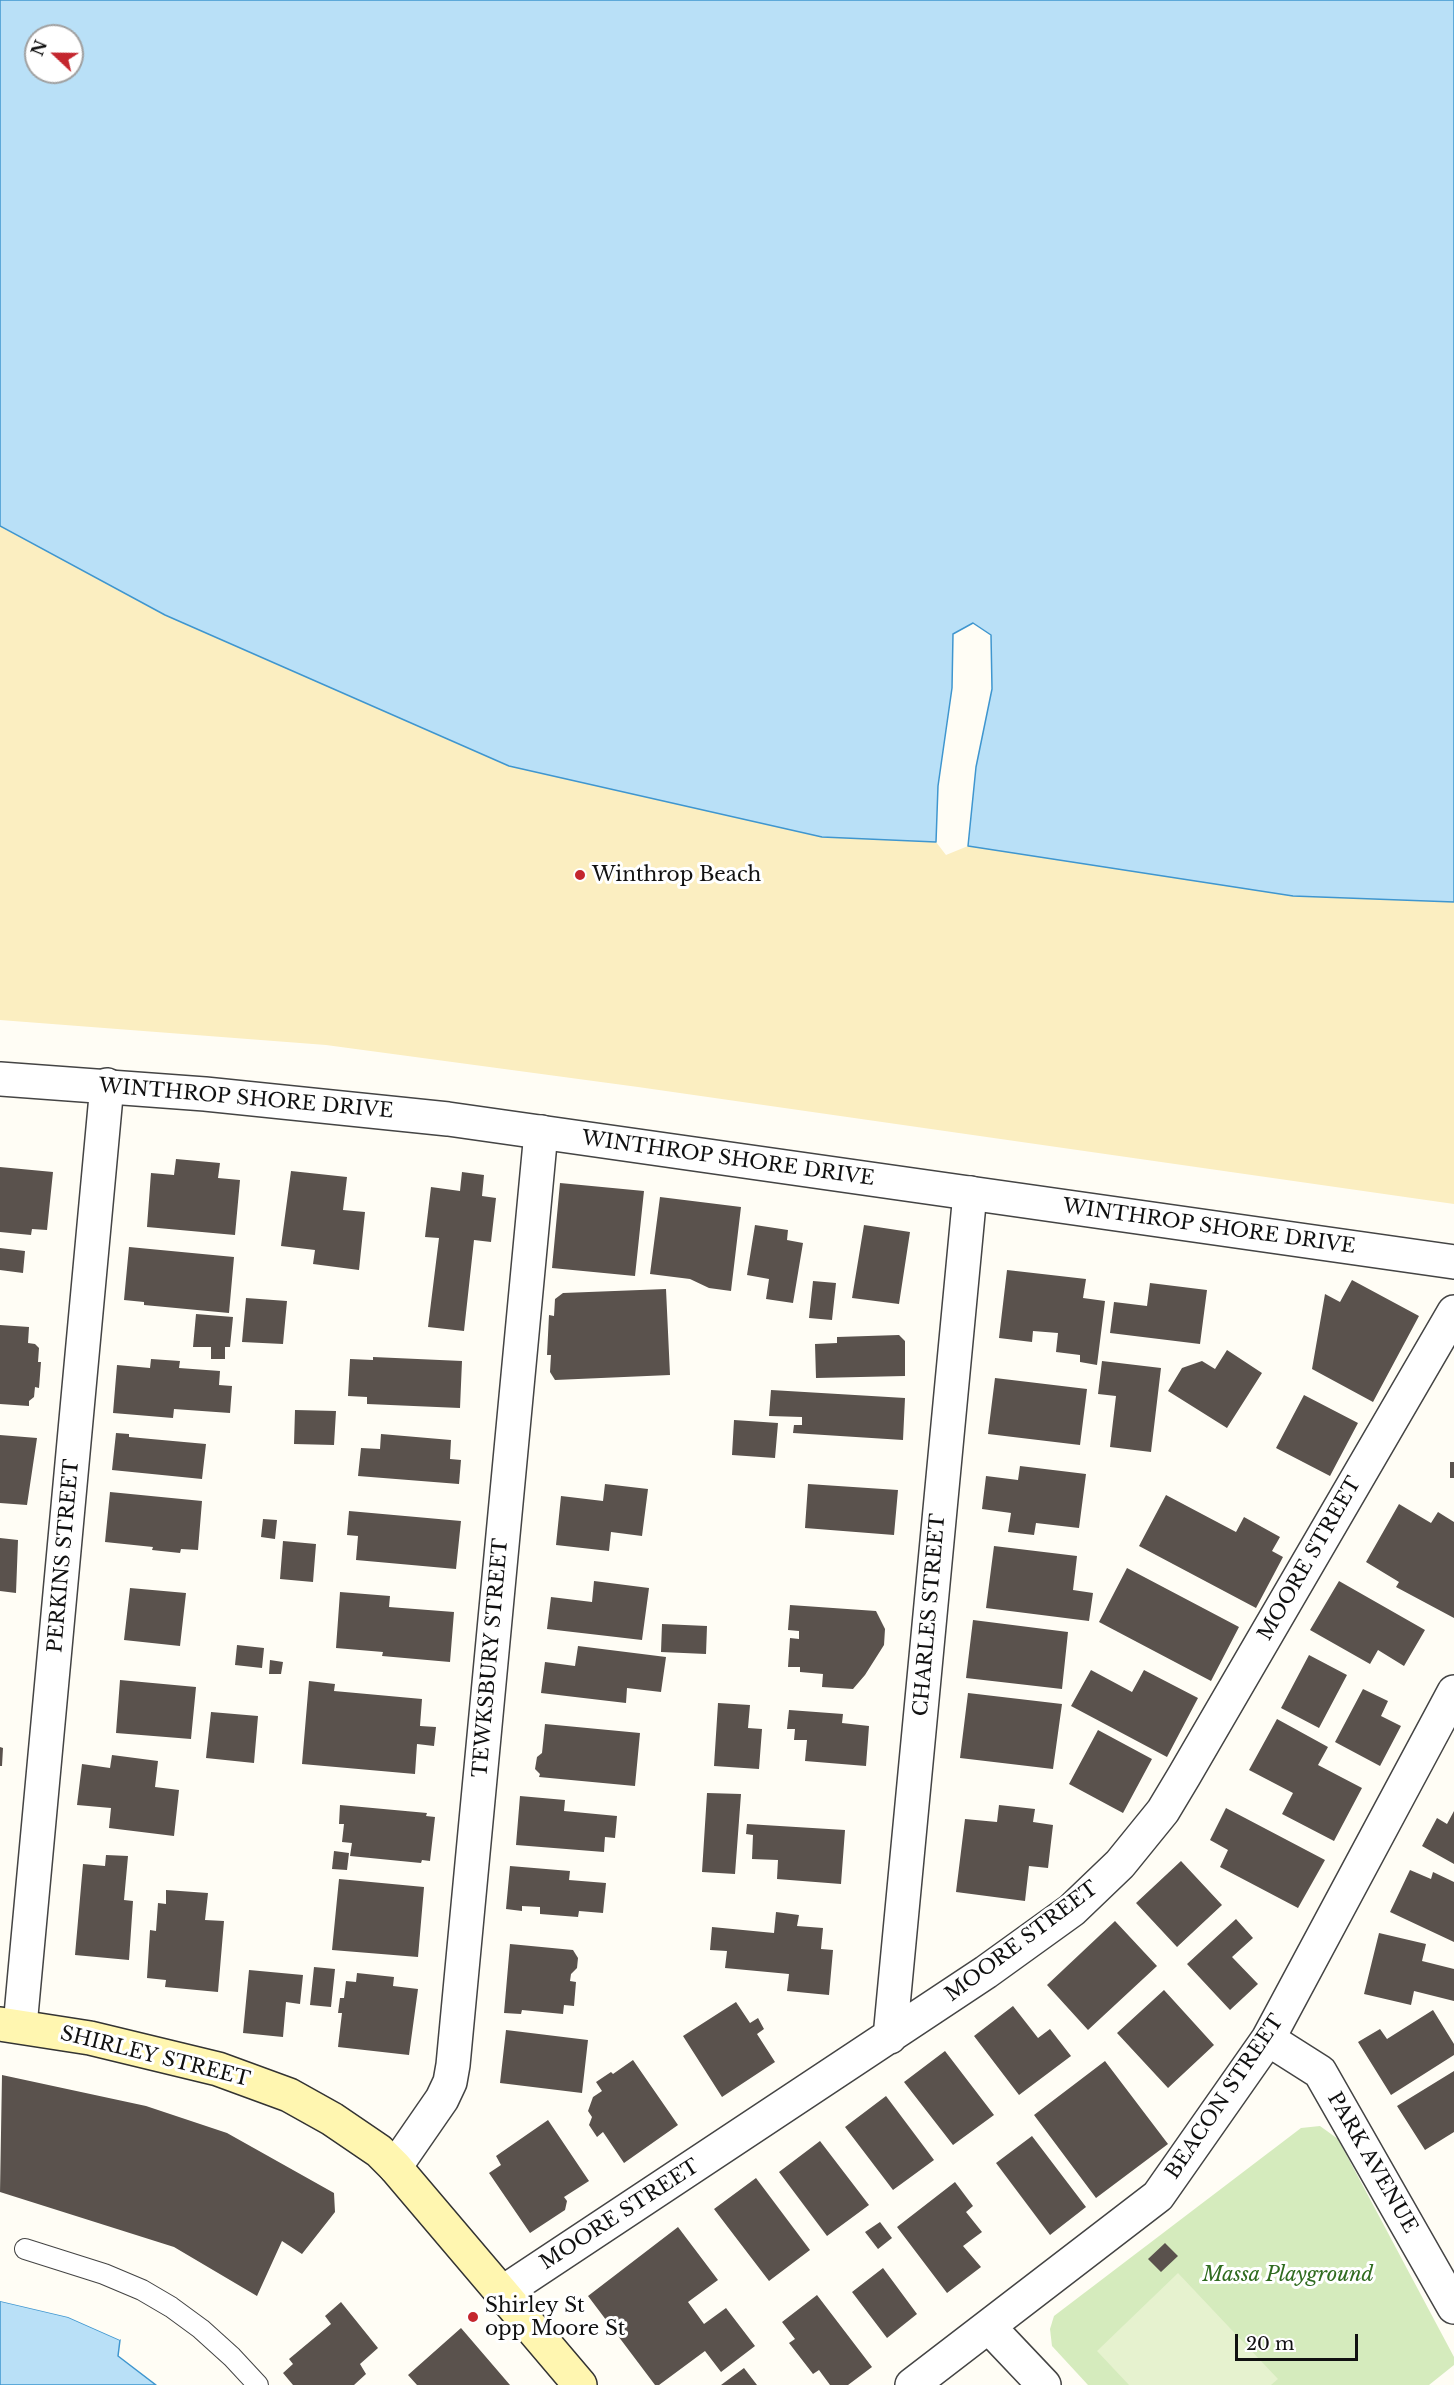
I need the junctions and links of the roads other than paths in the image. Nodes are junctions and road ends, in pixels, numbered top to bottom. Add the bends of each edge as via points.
1 (0, 1079) edge
2 (108, 1085) junction
3 (541, 1132) junction
4 (970, 1193) junction
5 (1454, 1262) edge
6 (1454, 1312) edge
7 (1454, 1692) edge
8 (10, 2025) edge
9 (890, 2037) junction
10 (1268, 2039) junction
11 (395, 2167) junction
12 (25, 2249) dead end
13 (502, 2293) junction
14 (1454, 2307) edge
15 (989, 2327) junction
16 (258, 2385) edge
17 (580, 2385) edge
18 (912, 2385) edge
19 (1044, 2385) edge

1 - 2 street, WINTHROP SHORE DRIVE
2 - 3 street, WINTHROP SHORE DRIVE via 373,1110
2 - 8 street, PERKINS STREET
3 - 4 street, WINTHROP SHORE DRIVE
3 - 11 street, TEWKSBURY STREET via 453,2065 442,2099
4 - 5 street, WINTHROP SHORE DRIVE
4 - 9 street, CHARLES STREET
6 - 9 street, MOORE STREET via 1184,1776 1142,1838 1072,1910
7 - 10 street, BEACON STREET
8 - 11 main road, SHIRLEY STREET via 124,2046 262,2084 332,2119 379,2151
9 - 13 street, MOORE STREET
10 - 14 street, PARK AVENUE via 1320,2072
10 - 15 street, BEACON STREET via 1158,2196
11 - 13 main road, SHIRLEY STREET
12 - 16 lane via 142,2290 201,2329
13 - 17 main road, SHIRLEY STREET
15 - 18 street, BEACON STREET
15 - 19 street

